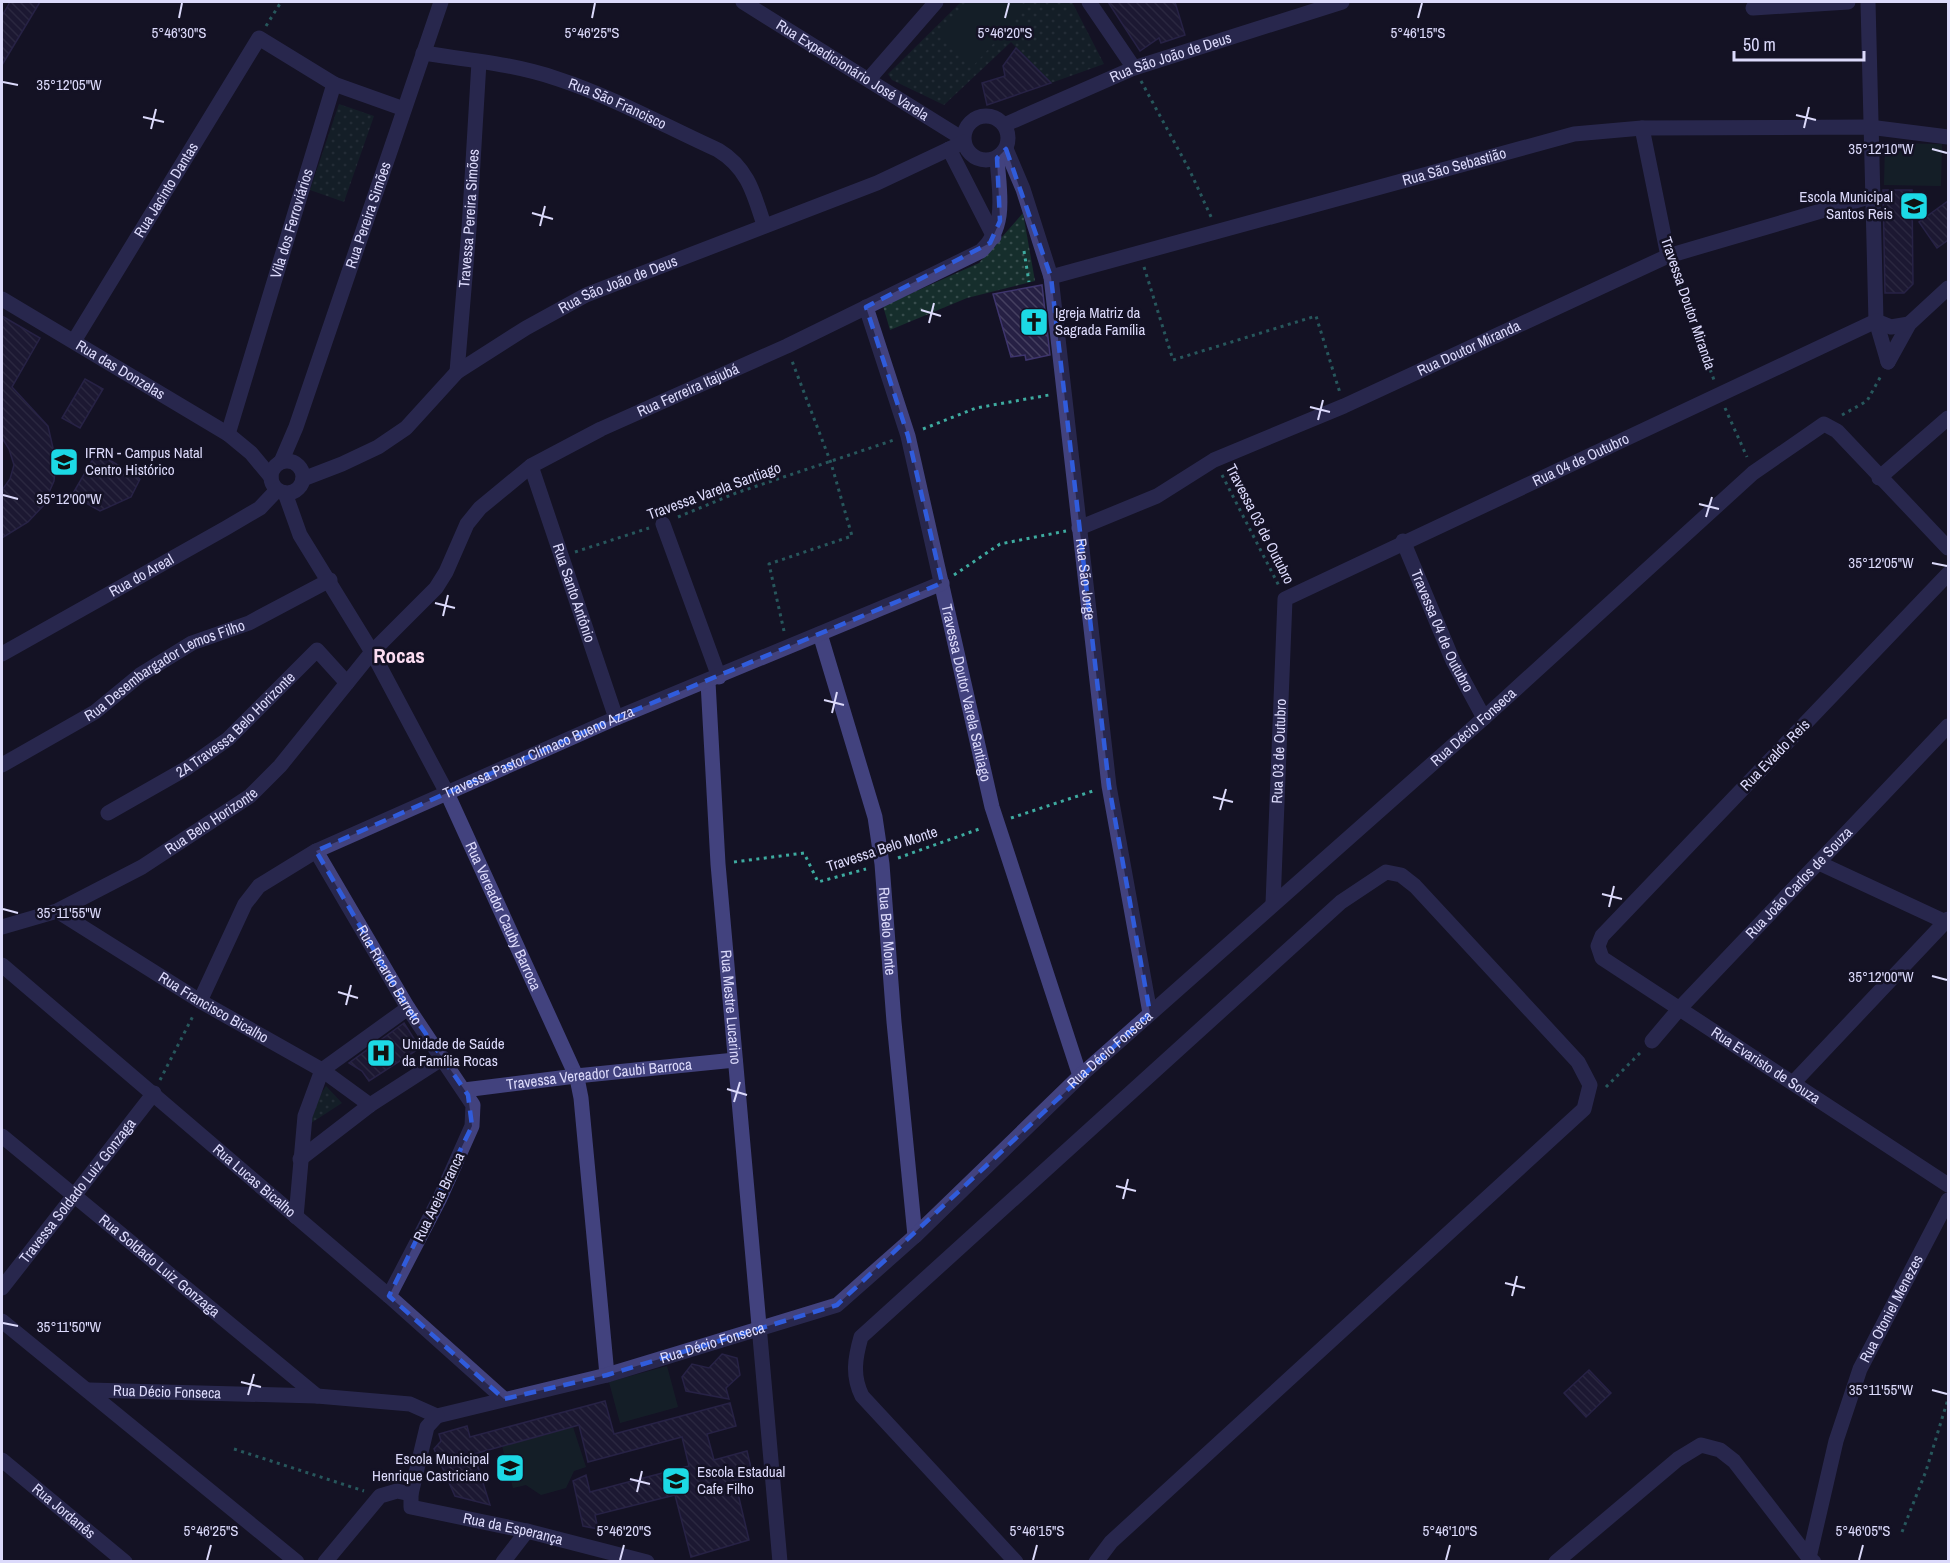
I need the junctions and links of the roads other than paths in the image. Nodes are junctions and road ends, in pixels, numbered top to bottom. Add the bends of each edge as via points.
1 (441, 2) edge
2 (743, 2) edge
3 (1342, 2) edge
4 (1848, 2) edge
5 (1868, 2) edge
6 (931, 3) edge
7 (1092, 3) edge
8 (1753, 8) dead end
9 (423, 53) junction
10 (479, 62) junction
11 (1134, 68) junction
12 (869, 79) junction
13 (334, 84) junction
14 (404, 109) junction
15 (1004, 125) junction
16 (1869, 127) junction
17 (1642, 128) junction
18 (1948, 137) edge
19 (964, 140) junction
20 (949, 149) junction
21 (1002, 153) junction
22 (1872, 196) junction
23 (764, 225) junction
24 (994, 237) junction
25 (1668, 256) junction
26 (1051, 277) junction
27 (1948, 288) edge
28 (2, 299) edge
29 (866, 307) junction
30 (1875, 321) junction
31 (1909, 324) junction
32 (74, 341) junction
33 (457, 372) junction
34 (1948, 418) edge
35 (296, 427) junction
36 (233, 438) junction
37 (297, 464) junction
38 (531, 466) junction
39 (278, 477) junction
40 (1880, 478) junction
41 (303, 479) junction
42 (663, 524) road end
43 (1079, 528) junction
44 (1403, 541) junction
45 (1948, 548) edge
46 (1948, 574) edge
47 (330, 580) junction
48 (942, 583) junction
49 (1285, 599) joint
50 (820, 634) junction
51 (372, 652) junction
52 (2, 654) edge
53 (714, 679) junction
54 (347, 683) junction
55 (616, 718) junction
56 (1484, 718) junction
57 (1948, 726) edge
58 (2, 765) edge
59 (447, 793) junction
60 (108, 813) dead end
61 (316, 851) junction
62 (1819, 862) junction
63 (1273, 904) junction
64 (57, 911) junction
65 (1948, 921) edge
66 (2, 927) edge
67 (1602, 936) joint
68 (2, 964) edge
69 (200, 1001) junction
70 (408, 1008) junction
71 (1680, 1008) junction
72 (1150, 1013) junction
73 (1652, 1041) road end
74 (443, 1058) junction
75 (735, 1060) junction
76 (322, 1070) junction
77 (576, 1076) junction
78 (1080, 1076) junction
79 (1794, 1082) junction
80 (154, 1093) junction
81 (466, 1093) junction
82 (370, 1105) junction
83 (2, 1136) edge
84 (300, 1159) junction
85 (1948, 1185) edge
86 (74, 1195) junction
87 (1948, 1200) edge
88 (296, 1217) junction
89 (915, 1236) junction
90 (2, 1288) edge
91 (389, 1296) junction
92 (2, 1321) edge
93 (758, 1331) junction
94 (607, 1375) junction
95 (89, 1390) junction
96 (317, 1396) junction
97 (504, 1399) junction
98 (437, 1416) junction
99 (2, 1460) edge
100 (412, 1501) junction
101 (527, 1531) junction
102 (630, 1559) edge
103 (1810, 1560) edge
104 (125, 1562) edge
105 (297, 1562) edge
106 (325, 1562) edge
107 (503, 1562) edge
108 (647, 1562) edge
109 (780, 1562) edge
110 (1016, 1562) edge
111 (1096, 1562) edge
112 (1556, 1562) edge

1 - 9 street, Rua Pereira Simões
2 - 12 street, Rua Expedicionário José Varela
3 - 11 street, Rua São João de Deus
4 - 8 street
5 - 16 street
6 - 12 street
7 - 11 street
9 - 10 street, Rua São Francisco
9 - 14 street, Rua Pereira Simões
10 - 23 street, Rua São Francisco via 556,78 592,91 718,150 742,169
10 - 33 street, Travessa Pereira Simões
11 - 15 street, Rua São João de Deus
12 - 19 street, Rua Expedicionário José Varela
13 - 14 street
13 - 32 street, Rua Jacinto Dantas via 258,38
13 - 36 street, Vila dos Ferroviários
14 - 35 street, Rua Pereira Simões
15 - 19 street via 995,117 973,119
15 - 21 street via 1008,136
16 - 17 street, Rua São Sebastião
16 - 18 street, Rua São Sebastião
16 - 22 street
17 - 25 street, Travessa Doutor Miranda
17 - 26 street, Rua São Sebastião via 1574,134
19 - 20 street, Rua São João de Deus
19 - 21 street via 966,150 975,158 986,161
20 - 23 street, Rua São João de Deus via 877,183
20 - 24 street
21 - 24 street via 1000,221
21 - 26 street, Rua São Jorge via 1023,189
22 - 25 street, Rua Doutor Miranda
22 - 30 street
23 - 33 street, Rua São João de Deus via 586,295
24 - 29 street, Rua Ferreira Itajubá via 981,251
25 - 43 street, Rua Doutor Miranda via 1344,406 1214,460 1157,496
26 - 43 street, Rua São Jorge
27 - 31 street
28 - 32 street, Rua das Donzelas
29 - 38 street, Rua Ferreira Itajubá via 601,429
29 - 48 street, Travessa Doutor Varela Santiago via 908,435
30 - 31 street via 1891,327
30 - 31 street via 1888,362
30 - 44 street, Rua 04 de Outubro
32 - 36 street, Rua das Donzelas
33 - 41 street, Rua São João de Deus via 406,428 351,460
34 - 40 street
35 - 37 street, Rua Pereira Simões
35 - 39 street, Rua Pereira Simões
36 - 39 street, Rua das Donzelas
37 - 39 street
37 - 41 street
38 - 51 street, Rua Ferreira Itajubá via 480,508 467,524 436,588
38 - 55 street, Rua Santo Antônio
39 - 41 street, Rua do Areal via 299,488
39 - 47 street, Rua Vereador Cauby Barroca via 296,528
39 - 52 street, Rua do Areal via 260,508
40 - 45 street
40 - 56 street, Rua Décio Fonseca via 1837,431 1824,424 1753,473
42 - 53 street, Rua Mestre Lucarino
43 - 72 street, Rua São Jorge via 1109,786
44 - 49 street, Rua 04 de Outubro
44 - 56 street, Travessa 04 de Outubro via 1453,661
46 - 67 street, Rua Evaldo Reis
47 - 51 street, Rua Vereador Cauby Barroca
47 - 58 street, Rua Desembargador Lemos Filho via 249,623 192,643 140,675 95,712
48 - 50 street, Travessa Pastor Clímaco Bueno Azza
48 - 78 street, Travessa Doutor Varela Santiago via 997,823
49 - 63 street, Rua 03 de Outubro
50 - 53 street, Travessa Pastor Clímaco Bueno Azza
50 - 89 street, Rua Belo Monte via 875,817
51 - 54 street, Rua Belo Horizonte
51 - 59 street, Rua Vereador Cauby Barroca
53 - 55 street, Travessa Pastor Clímaco Bueno Azza
53 - 75 street, Rua Mestre Lucarino via 718,864
54 - 60 street, 2A Travessa Belo Horizonte via 317,650 228,739 187,768
54 - 64 street, Rua Belo Horizonte via 280,766 250,796 142,867
55 - 59 street, Travessa Pastor Clímaco Bueno Azza
56 - 63 street, Rua Décio Fonseca
57 - 62 street, Rua João Carlos de Souza
59 - 61 street, Travessa Pastor Clímaco Bueno Azza
59 - 77 street, Rua Vereador Cauby Barroca
61 - 69 street, Travessa Pastor Clímaco Bueno Azza via 259,886 245,904
61 - 70 street, Rua Ricardo Barreto
62 - 65 street
62 - 71 street, Rua João Carlos de Souza
63 - 72 street, Rua Décio Fonseca
64 - 66 street, Rua Belo Horizonte
64 - 69 street, Rua Francisco Bicalho
65 - 79 street
67 - 71 street, Rua Evaristo de Souza via 1598,946 1602,958
68 - 80 street, Rua Lucas Bicalho
69 - 76 street, Rua Francisco Bicalho
70 - 74 street, Rua Ricardo Barreto
70 - 76 street
71 - 73 street, Rua João Carlos de Souza
71 - 79 street, Rua Evaristo de Souza
72 - 78 street, Rua Décio Fonseca
74 - 81 street, Rua Ricardo Barreto
74 - 82 street
75 - 77 street, Travessa Vereador Caubi Barroca
75 - 93 street, Rua Mestre Lucarino
76 - 82 street, Rua Francisco Bicalho
76 - 84 street via 305,1116
77 - 81 street, Travessa Vereador Caubi Barroca
77 - 94 street, Rua Vereador Cauby Barroca
78 - 89 street, Rua Décio Fonseca
79 - 85 street, Rua Evaristo de Souza
80 - 86 street, Travessa Soldado Luiz Gonzaga
80 - 88 street, Rua Lucas Bicalho
81 - 91 street, Rua Areia Branca via 473,1105 472,1126
82 - 84 street
83 - 86 street, Rua Soldado Luiz Gonzaga
84 - 88 street
86 - 90 street, Travessa Soldado Luiz Gonzaga
86 - 96 street, Rua Soldado Luiz Gonzaga
87 - 103 street, Rua Otoniel Menezes via 1860,1369 1838,1433
88 - 91 street, Rua Lucas Bicalho
89 - 93 street, Rua Décio Fonseca via 837,1305
91 - 97 street, Rua Lucas Bicalho
92 - 95 street
93 - 94 street, Rua Décio Fonseca
93 - 109 street, Rua Mestre Lucarino
94 - 97 street, Rua Décio Fonseca
95 - 96 street, Rua Décio Fonseca
95 - 105 street
96 - 98 street, Rua Décio Fonseca via 410,1404
97 - 98 street, Rua Décio Fonseca
98 - 100 street via 426,1427
99 - 104 street, Rua Jordanês
100 - 101 street, Rua da Esperança
100 - 106 street, Rua da Esperança via 397,1491 380,1496
101 - 102 street, Rua da Esperança
101 - 107 street
102 - 108 street, Rua da Esperança
103 - 112 street via 1734,1461 1720,1450 1701,1445 1678,1459
110 - 111 street via 862,1396 855,1383 861,1338 1341,902 1386,872 1401,875 1578,1062 1590,1085 1584,1109 1120,1534

